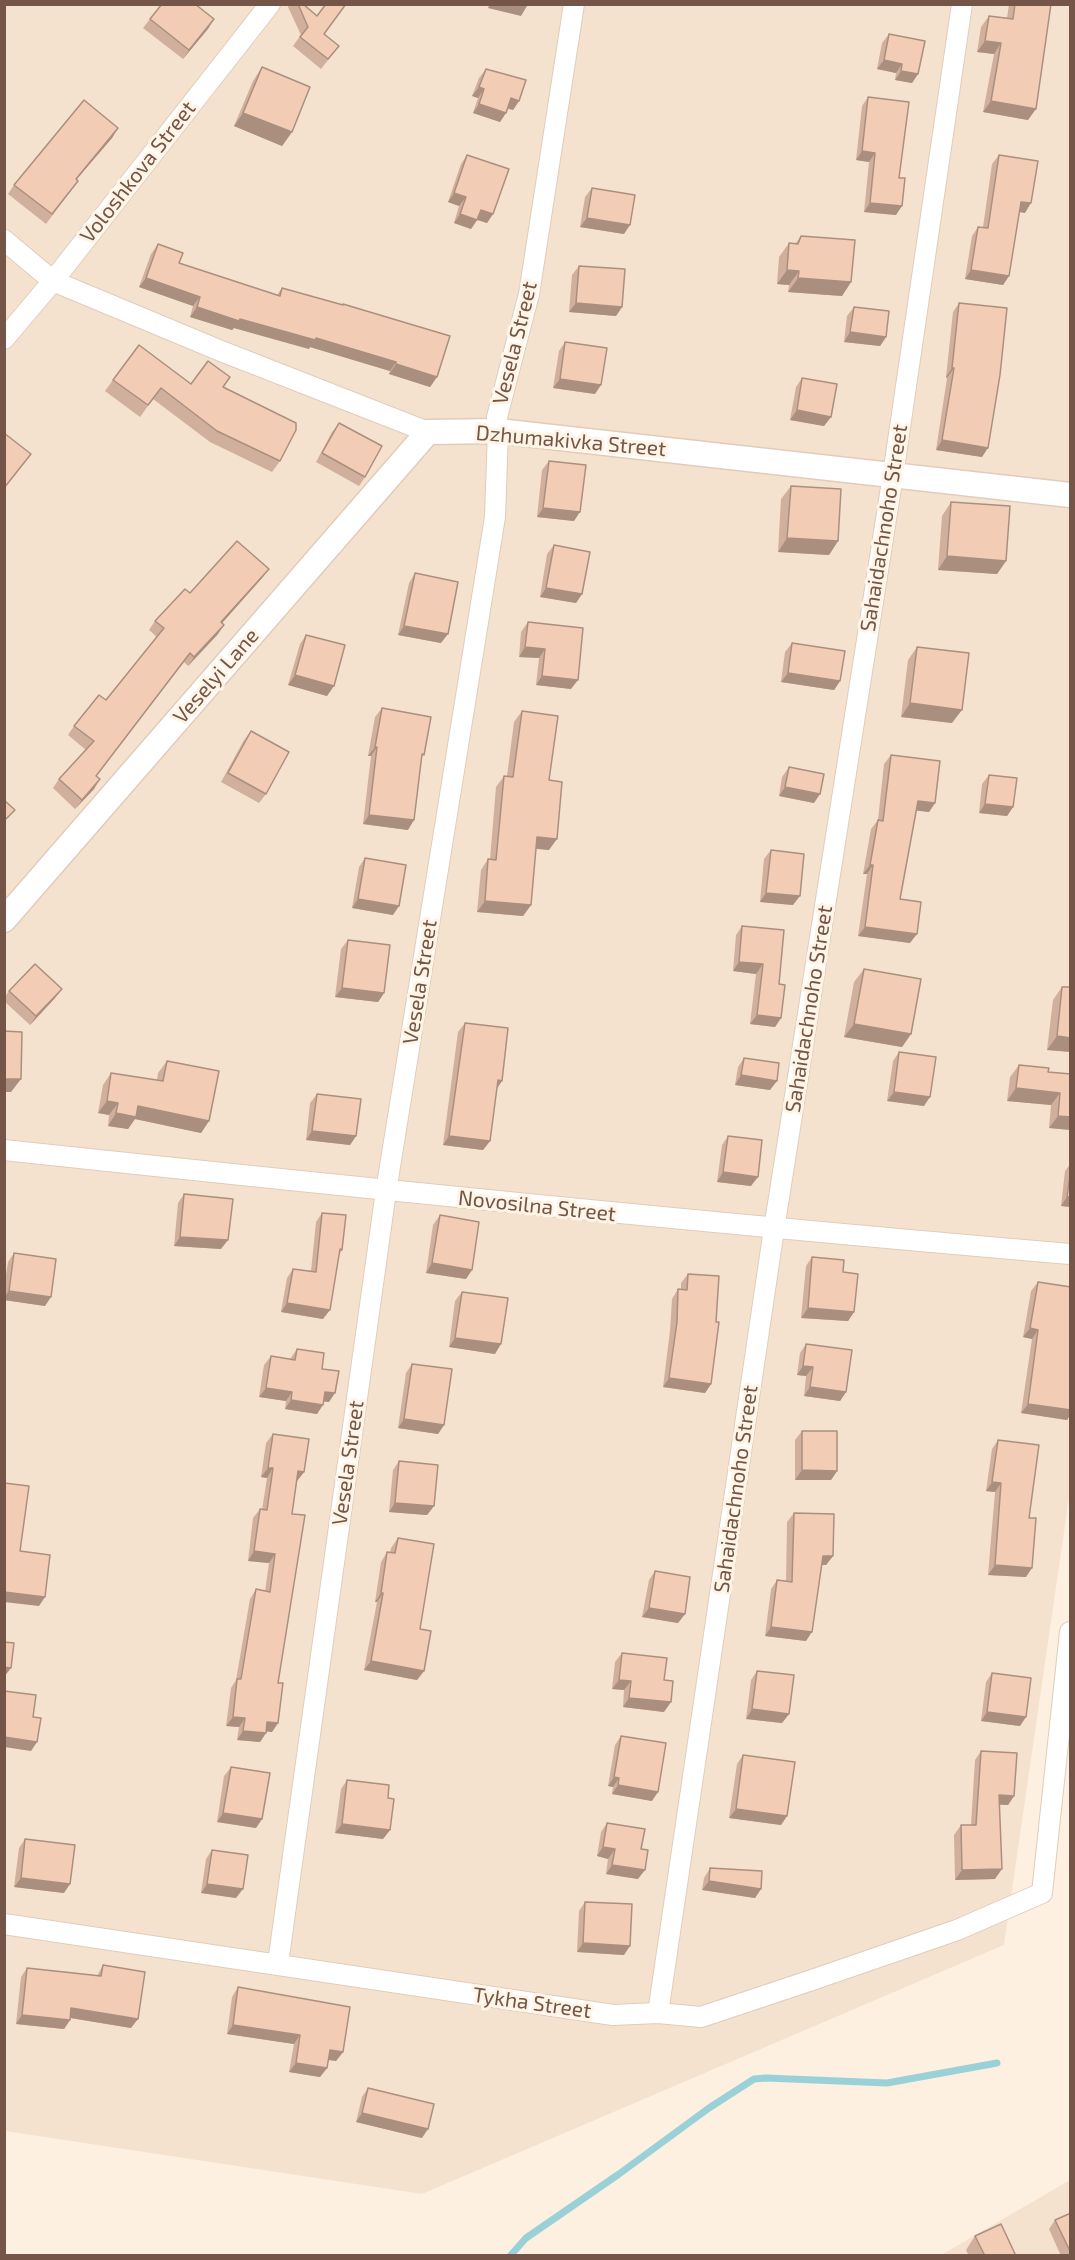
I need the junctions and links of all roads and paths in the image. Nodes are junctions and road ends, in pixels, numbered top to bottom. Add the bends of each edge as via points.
1 (270, 4) edge
2 (574, 4) edge
3 (962, 4) edge
4 (4, 240) edge
5 (53, 281) junction
6 (4, 339) edge
7 (498, 431) junction
8 (429, 432) junction
9 (893, 475) junction
10 (1071, 495) edge
11 (4, 920) edge
12 (4, 1149) edge
13 (386, 1191) junction
14 (774, 1229) junction
15 (1071, 1254) edge
16 (1071, 1632) edge
17 (4, 1924) edge
18 (278, 1964) junction
19 (658, 2013) junction

1 - 5 street, Voloshkova Street
2 - 7 street, Vesela Street via 529,294 497,417
3 - 9 street, Sahaidachnoho Street
4 - 5 street, Dzhumakivka Street
5 - 6 street, Voloshkova Street
5 - 8 street, Dzhumakivka Street
7 - 8 street, Dzhumakivka Street
7 - 9 street, Dzhumakivka Street
7 - 13 street, Vesela Street via 495,517
8 - 11 street, Veselyi Lane
9 - 10 street, Dzhumakivka Street
9 - 14 street, Sahaidachnoho Street
12 - 13 street, Novosilna Street
13 - 14 street, Novosilna Street
13 - 18 street, Vesela Street
14 - 15 street, Novosilna Street
14 - 19 street, Sahaidachnoho Street
16 - 19 street, Tykha Street via 1042,1893 957,1930 700,2017
17 - 18 street, Tykha Street
18 - 19 street, Tykha Street via 613,2015

